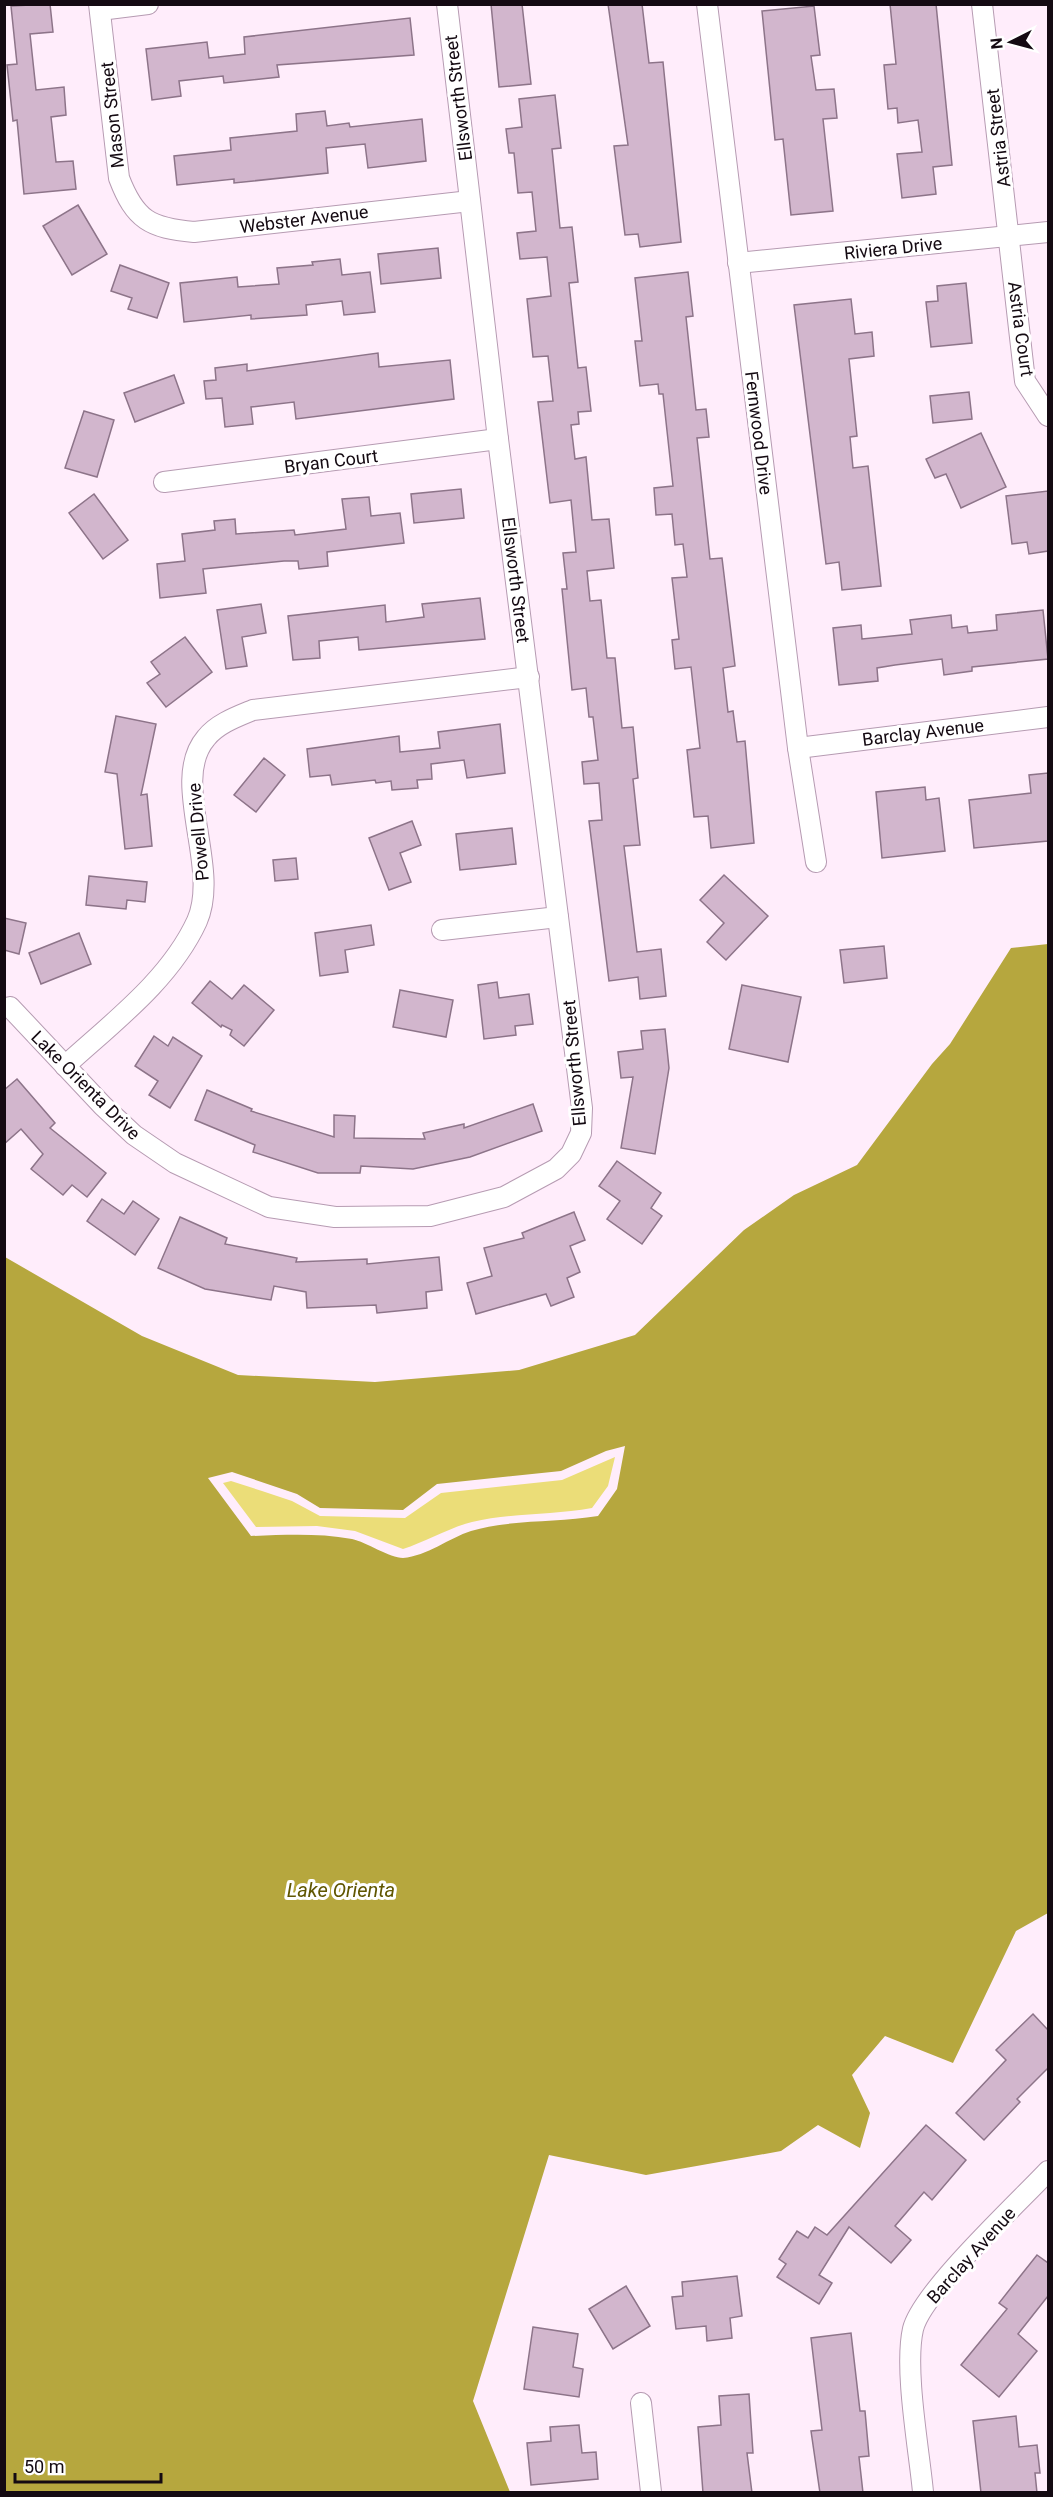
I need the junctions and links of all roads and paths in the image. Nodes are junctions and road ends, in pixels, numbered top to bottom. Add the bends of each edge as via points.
1 (148, 4) edge
2 (447, 4) edge
3 (707, 4) edge
4 (982, 4) edge
5 (99, 7) edge
6 (470, 201) junction
7 (142, 218) joint
8 (1048, 232) edge
9 (1009, 236) junction
10 (738, 263) junction
11 (1048, 416) edge
12 (498, 439) junction
13 (164, 482) dead end
14 (529, 677) junction
15 (1048, 717) edge
16 (798, 748) junction
17 (816, 862) dead end
18 (558, 917) junction
19 (442, 930) dead end
20 (10, 1007) dead end
21 (65, 1066) junction
22 (571, 1154) joint
23 (1048, 2171) edge
24 (641, 2403) dead end
25 (651, 2493) edge
26 (923, 2493) edge

1 - 5 street
2 - 6 street, Ellsworth Street
3 - 10 street, Fernwood Drive
4 - 9 street, Astria Street
5 - 7 street, Mason Street via 119,178 128,202
6 - 7 street, Webster Avenue via 194,232 164,230
6 - 12 street, Ellsworth Street
8 - 9 street, Riviera Drive
9 - 10 street, Riviera Drive
9 - 11 street, Astria Court via 1025,381
10 - 16 street, Fernwood Drive
12 - 13 street, Bryan Court
12 - 14 street, Ellsworth Street
14 - 18 street, Ellsworth Street
14 - 21 street, Powell Drive via 253,710 228,720 206,737 195,755 192,781 205,882 198,918 180,954
15 - 16 street, Barclay Avenue
16 - 17 street, Fernwood Drive
18 - 19 street
18 - 22 street, Ellsworth Street via 582,1108 581,1133
20 - 21 street, Lake Orienta Drive
21 - 22 street, Lake Orienta Drive via 134,1136 175,1162 269,1207 335,1217 430,1216 504,1197 556,1169
23 - 26 street, Barclay Avenue via 931,2295 913,2328 910,2362
24 - 25 street

